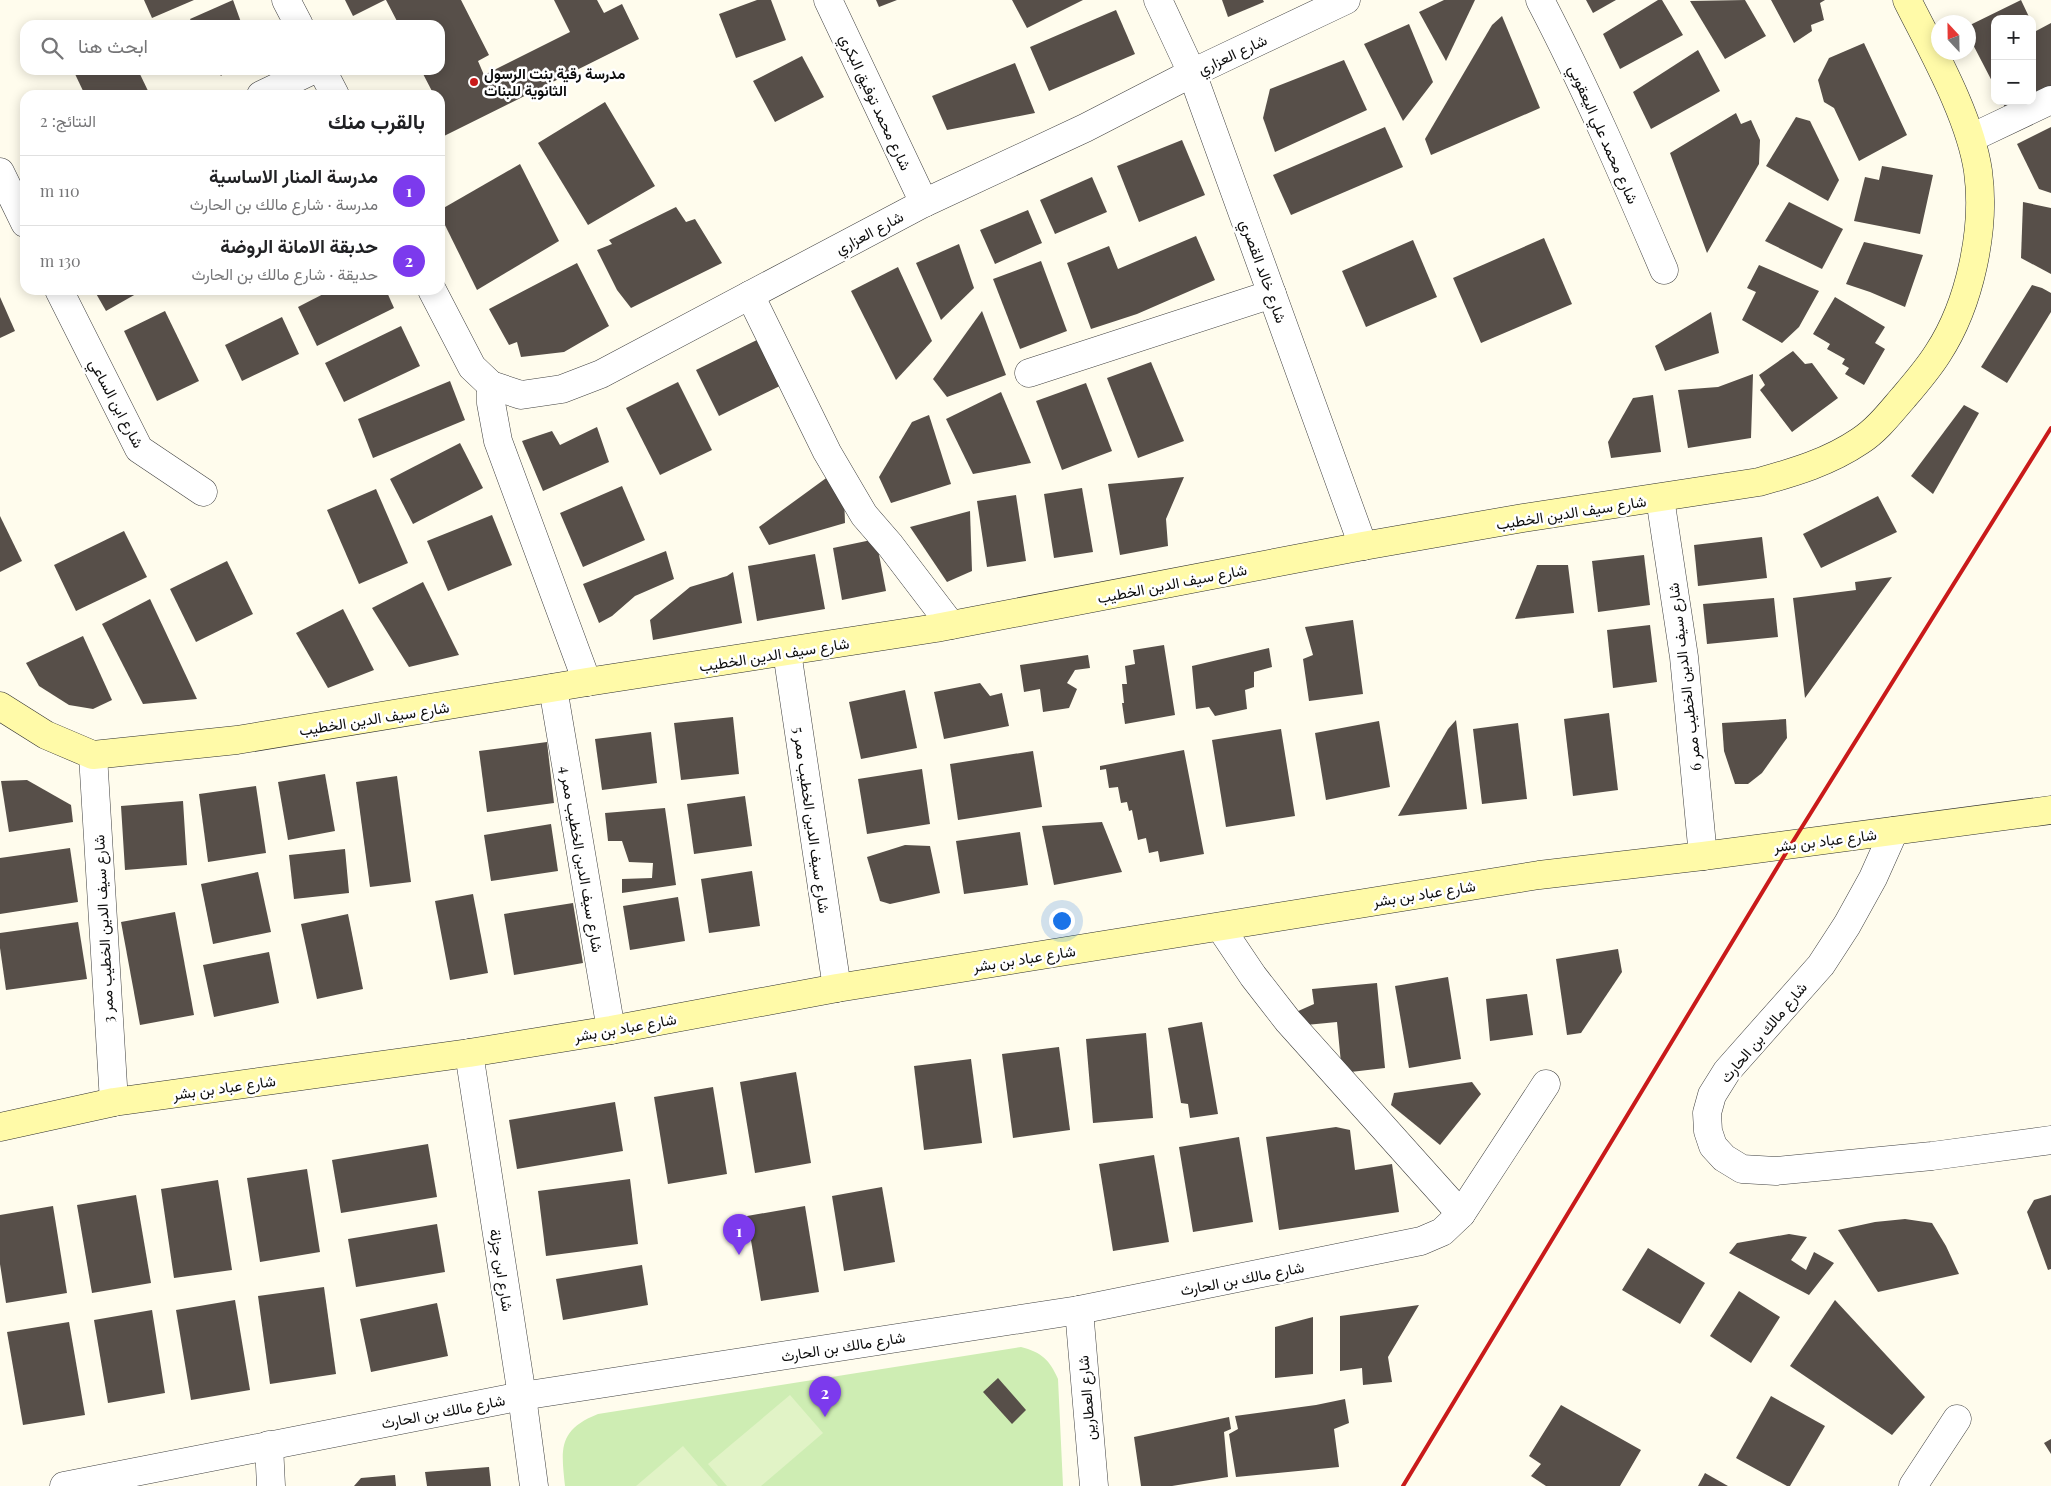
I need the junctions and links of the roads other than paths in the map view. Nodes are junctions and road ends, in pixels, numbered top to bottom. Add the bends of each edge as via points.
1 (286, 0) edge
2 (828, 0) edge
3 (1158, 0) edge
4 (1346, 0) edge
5 (1540, 0) edge
6 (1907, 0) edge
7 (296, 20) edge
8 (1192, 73) junction
9 (302, 75) edge
10 (325, 75) edge
11 (271, 90) edge
12 (332, 90) edge
13 (2051, 100) edge
14 (1971, 138) junction
15 (0, 172) edge
16 (924, 203) junction
17 (20, 207) edge
18 (1664, 270) dead end
19 (1272, 294) junction
20 (62, 295) edge
21 (435, 295) edge
22 (750, 295) junction
23 (1028, 373) dead end
24 (492, 385) junction
25 (203, 492) dead end
26 (1660, 498) junction
27 (1363, 546) junction
28 (951, 625) junction
29 (787, 652) junction
30 (587, 682) junction
31 (553, 688) junction
32 (0, 706) edge
33 (93, 756) junction
34 (2051, 810) edge
35 (1894, 830) junction
36 (1703, 856) junction
37 (1220, 927) junction
38 (837, 988) junction
39 (611, 1030) junction
40 (469, 1053) junction
41 (1546, 1084) dead end
42 (114, 1102) junction
43 (0, 1127) edge
44 (2051, 1140) edge
45 (1461, 1214) junction
46 (1079, 1310) junction
47 (522, 1396) junction
48 (1957, 1419) dead end
49 (269, 1444) junction
50 (64, 1486) edge
51 (271, 1486) edge
52 (534, 1486) edge
53 (1094, 1486) edge
54 (1913, 1486) edge

1 - 7 street
2 - 16 street, شارع محمد توفيق البكري
3 - 8 street, شارع خالد القصري
4 - 8 street, شارع العزاري
5 - 18 street, شارع محمد علي اليعقوبي via 1612,148
6 - 14 street, شارع سيف الدين الخطيب
8 - 16 street, شارع العزاري via 1085,128
8 - 19 street, شارع خالد القصري
9 - 11 street
10 - 12 street
13 - 14 street
14 - 26 street, شارع سيف الدين الخطيب via 1978,172 1979,209 1978,241 1972,272 1959,311 1939,352 1886,419 1862,440 1831,458 1796,472 1759,482
15 - 17 street
16 - 22 street, شارع العزاري
19 - 23 street
19 - 27 street, شارع خالد القصري
20 - 25 street, شارع ابن الساعي via 140,448
21 - 24 street, شارع العزاري via 472,367
22 - 24 street, شارع العزاري via 601,374 562,388 521,395
22 - 28 street via 827,452 864,515
24 - 30 street via 491,403 498,441
26 - 27 street, شارع سيف الدين الخطيب
26 - 36 street, شارع سيف الدين الخطيب ممر 6 via 1684,658
27 - 28 street, شارع سيف الدين الخطيب
28 - 29 street, شارع سيف الدين الخطيب
29 - 30 street, شارع سيف الدين الخطيب
29 - 38 street, شارع سيف الدين الخطيب ممر 5
30 - 31 street, شارع سيف الدين الخطيب
31 - 33 street, شارع سيف الدين الخطيب via 237,740
31 - 39 street, شارع سيف الدين الخطيب ممر 4
32 - 33 street via 46,735
33 - 42 street, شارع سيف الدين الخطيب ممر 3
34 - 35 street, شارع عباد بن بشر
35 - 36 street, شارع عباد بن بشر
35 - 44 street, شارع مالك بن الحارث via 1873,878 1821,965 1728,1071 1712,1095 1707,1113 1713,1146 1724,1158 1742,1169 1776,1171 1932,1156
36 - 37 street, شارع عباد بن بشر via 1539,875
37 - 38 street, شارع عباد بن بشر
37 - 45 street via 1288,1021
38 - 39 street, شارع عباد بن بشر
39 - 40 street, شارع عباد بن بشر
40 - 42 street, شارع عباد بن بشر
40 - 47 street, شارع ابن جزلة
41 - 45 street, شارع مالك بن الحارث
42 - 43 street, شارع عباد بن بشر
45 - 46 street, شارع مالك بن الحارث via 1442,1232 1399,1247
46 - 47 street, شارع مالك بن الحارث
46 - 53 street, شارع العطارين
47 - 49 street, شارع مالك بن الحارث
47 - 52 street, شارع ابن جزلة
48 - 54 street
49 - 50 street, شارع مالك بن الحارث
49 - 51 street

